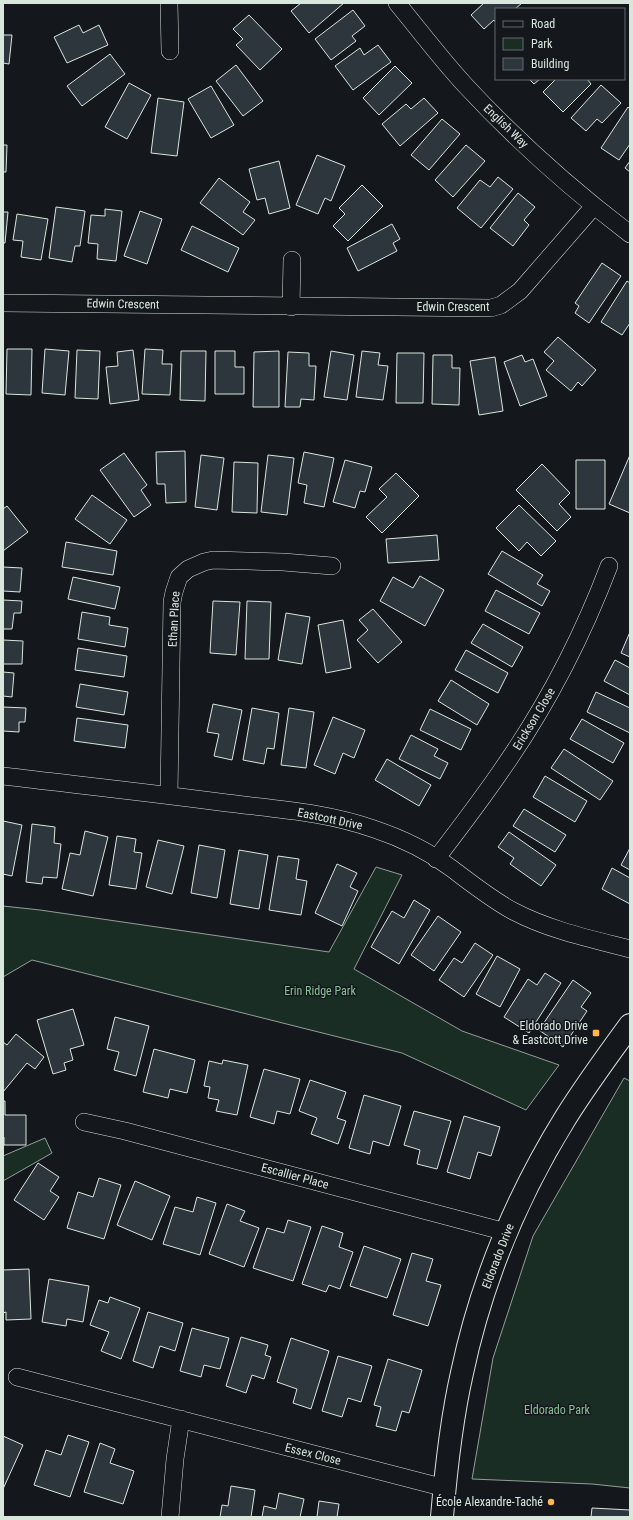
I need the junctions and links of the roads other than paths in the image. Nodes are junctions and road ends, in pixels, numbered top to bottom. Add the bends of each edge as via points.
1 (169, 3) edge
2 (397, 3) edge
3 (170, 51) dead end
4 (594, 206) junction
5 (630, 234) edge
6 (292, 260) dead end
7 (3, 303) edge
8 (291, 307) junction
9 (332, 566) dead end
10 (609, 566) dead end
11 (3, 776) edge
12 (169, 795) junction
13 (436, 859) junction
14 (630, 949) edge
15 (630, 1025) edge
16 (84, 1122) dead end
17 (506, 1232) junction
18 (17, 1377) dead end
19 (181, 1420) junction
20 (445, 1488) junction
21 (170, 1517) edge
22 (442, 1517) edge

1 - 3 street
2 - 4 street, English Way via 486,106
4 - 5 street, English Way
4 - 8 street, Edwin Crescent via 520,291 501,305 491,308
6 - 8 street
7 - 8 street, Edwin Crescent
9 - 12 street, Ethan Place via 213,560 195,564 179,577 172,602
10 - 13 street, Erickson Close via 591,612 542,706 504,767
11 - 12 street, Eastcott Drive
12 - 13 street, Eastcott Drive via 312,814 352,822 394,836
13 - 14 street, Eastcott Drive via 492,899 515,912 569,933
15 - 17 street, Eldorado Drive via 566,1117 532,1176
16 - 17 street, Escallier Place
17 - 20 street, Eldorado Drive via 483,1293 463,1366
18 - 19 street, Essex Close
19 - 20 street, Essex Close
19 - 21 street
20 - 22 street, Eldorado Drive

